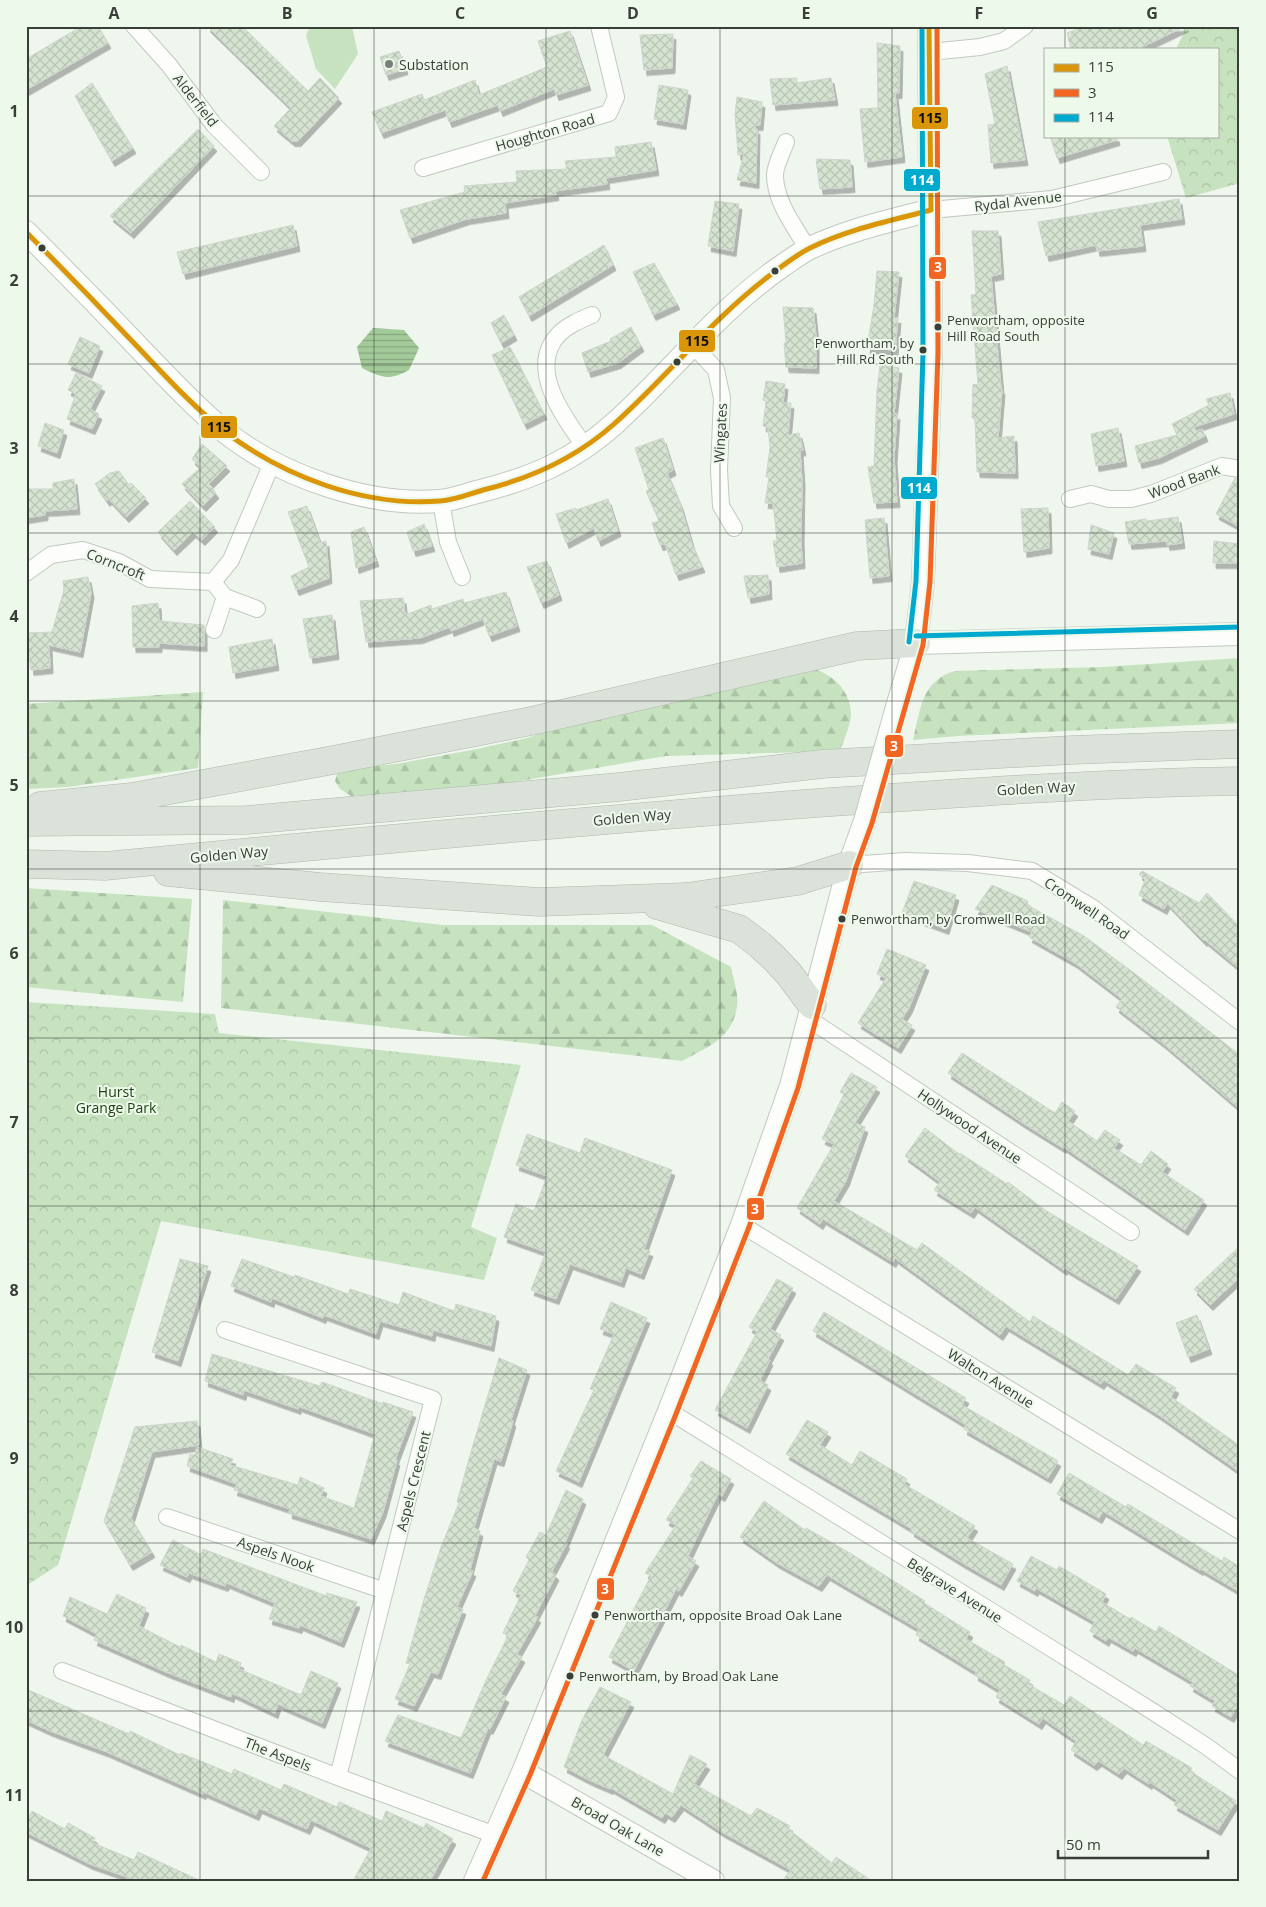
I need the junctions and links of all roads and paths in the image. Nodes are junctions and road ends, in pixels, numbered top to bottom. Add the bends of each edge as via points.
1 (134, 26) edge
2 (599, 26) edge
3 (929, 26) edge
4 (1025, 26) edge
5 (930, 52) junction
6 (786, 142) dead end
7 (423, 168) dead end
8 (261, 172) dead end
9 (1163, 172) dead end
10 (931, 210) junction
11 (26, 232) edge
12 (808, 249) junction
13 (592, 315) dead end
14 (692, 344) junction
15 (586, 448) junction
16 (272, 463) junction
17 (1240, 469) edge
18 (1070, 499) dead end
19 (441, 501) junction
20 (734, 528) dead end
21 (26, 573) edge
22 (462, 577) dead end
23 (213, 582) junction
24 (226, 597) junction
25 (257, 609) dead end
26 (214, 630) dead end
27 (1240, 634) edge
28 (916, 642) junction
29 (1240, 744) edge
30 (1240, 781) edge
31 (26, 807) edge
32 (26, 822) edge
33 (26, 864) edge
34 (105, 866) junction
35 (849, 866) junction
36 (631, 899) junction
37 (810, 1012) junction
38 (1240, 1022) edge
39 (742, 1226) junction
40 (1131, 1232) dead end
41 (225, 1330) dead end
42 (669, 1411) junction
43 (167, 1517) dead end
44 (1240, 1531) edge
45 (385, 1591) junction
46 (62, 1671) dead end
47 (1240, 1771) edge
48 (523, 1772) junction
49 (338, 1777) junction
50 (495, 1835) junction
51 (475, 1881) edge
52 (713, 1881) edge

1 - 8 street, Alderfield via 169,65 214,125
2 - 7 street, Houghton Road via 616,97 610,113
3 - 5 street
4 - 5 street via 1004,41
5 - 10 street
6 - 12 street via 774,173 777,192
9 - 10 street, Rydal Avenue via 1052,199
10 - 12 street via 856,230
10 - 28 street via 930,373 923,582
11 - 16 street via 184,394 225,432
12 - 14 street via 759,282
13 - 15 street via 559,334 551,344 546,363 547,380 556,403
14 - 15 street via 643,396
14 - 20 street, Wingates via 716,370 722,398 721,506
15 - 19 street via 546,470 513,483
16 - 19 street via 296,475 362,495
16 - 23 street via 231,560
17 - 18 street, Wood Bank via 1222,466 1151,494 1131,498 1110,499 1091,494
19 - 22 street via 448,542
21 - 23 street, Corncroft via 51,554 83,550 119,562 150,579
23 - 24 street
24 - 25 street
24 - 26 street
27 - 28 street
28 - 31 highway via 857,646 536,720 142,795
28 - 35 street, bridge
29 - 32 highway via 822,764 619,787 248,820
30 - 34 highway, Golden Way via 1016,789 627,817
33 - 34 highway, Golden Way
34 - 36 highway via 320,887 529,901
35 - 36 highway via 798,881 686,896
35 - 37 street
35 - 38 street, Cromwell Road via 905,861 1032,871 1093,908
36 - 37 highway via 739,929 788,974
37 - 39 street via 791,1086
37 - 40 street, Hollywood Avenue
39 - 42 street
39 - 44 street, Walton Avenue
41 - 45 street, Aspels Crescent via 433,1399
42 - 47 street, Belgrave Avenue via 1152,1711
42 - 48 street
43 - 45 street, Aspels Nook
45 - 49 street, Aspels Crescent
46 - 49 street, The Aspels
48 - 50 street
48 - 52 street, Broad Oak Lane
49 - 50 street, The Aspels
50 - 51 street

